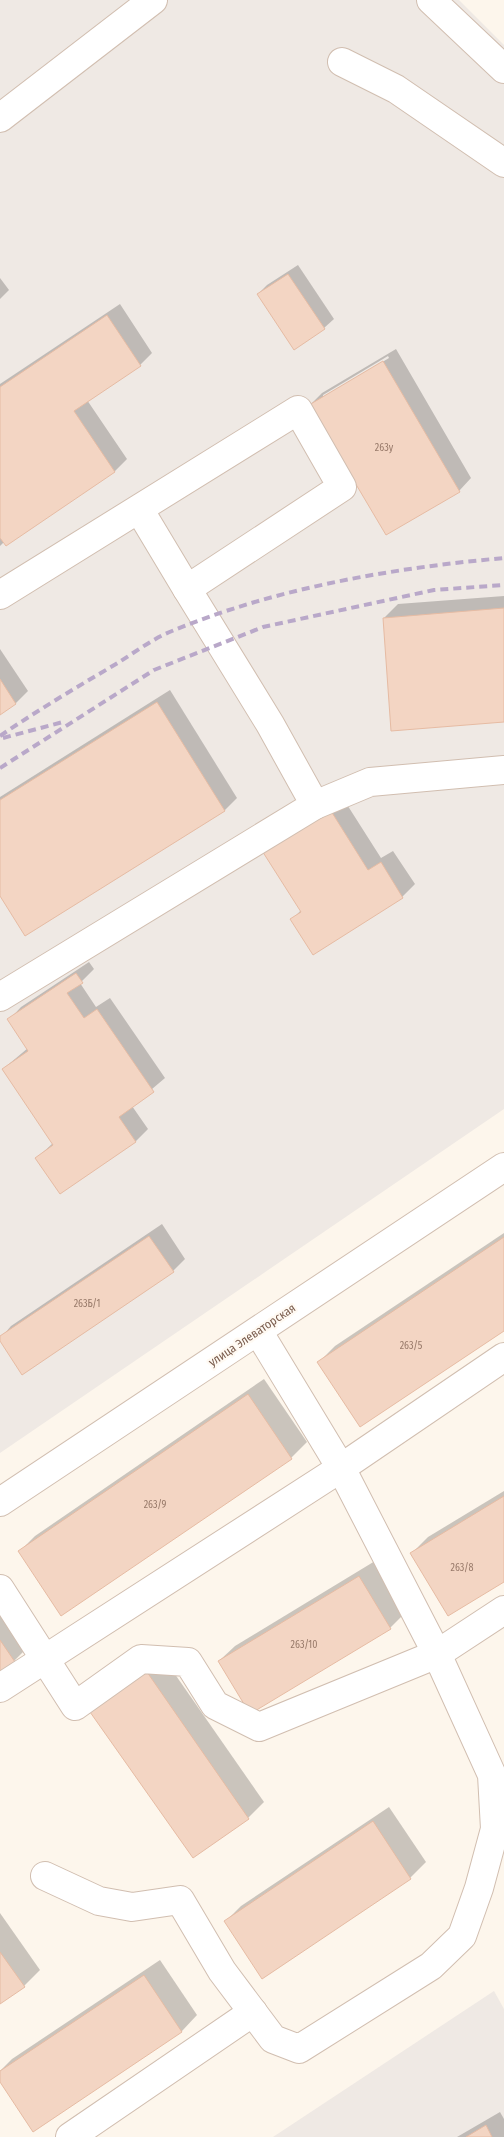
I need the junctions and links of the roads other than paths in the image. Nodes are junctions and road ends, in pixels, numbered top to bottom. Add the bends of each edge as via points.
1 (154, 0) edge
2 (431, 0) edge
3 (342, 62) dead end
4 (504, 69) edge
5 (0, 118) edge
6 (504, 163) edge
7 (139, 509) junction
8 (186, 589) junction
9 (0, 595) edge
10 (504, 770) edge
11 (316, 805) junction
12 (0, 997) edge
13 (504, 1167) edge
14 (258, 1331) junction
15 (504, 1357) edge
16 (341, 1468) junction
17 (0, 1502) edge
18 (0, 1589) edge
19 (504, 1610) edge
20 (437, 1654) junction
21 (46, 1659) junction
22 (0, 1688) edge
23 (500, 1833) edge
24 (45, 1876) dead end
25 (253, 2012) junction
26 (70, 2137) edge

1 - 5 street
2 - 4 street
3 - 6 street via 396,89
7 - 8 street
7 - 8 street via 298,410 342,487
7 - 9 street
8 - 11 street
10 - 11 street via 370,782
11 - 12 street
13 - 14 street, улица Элеваторская
14 - 16 street
14 - 17 street, улица Элеваторская
15 - 16 street
16 - 20 street
16 - 21 street
18 - 21 street
19 - 20 street
20 - 21 street via 258,1727 215,1706 188,1662 140,1659 75,1706
20 - 23 street via 492,1775
21 - 22 street
23 - 25 street via 462,1936 431,1966 299,2049 273,2039
24 - 25 street via 99,1901 132,1907 180,1900 222,1971
25 - 26 street

